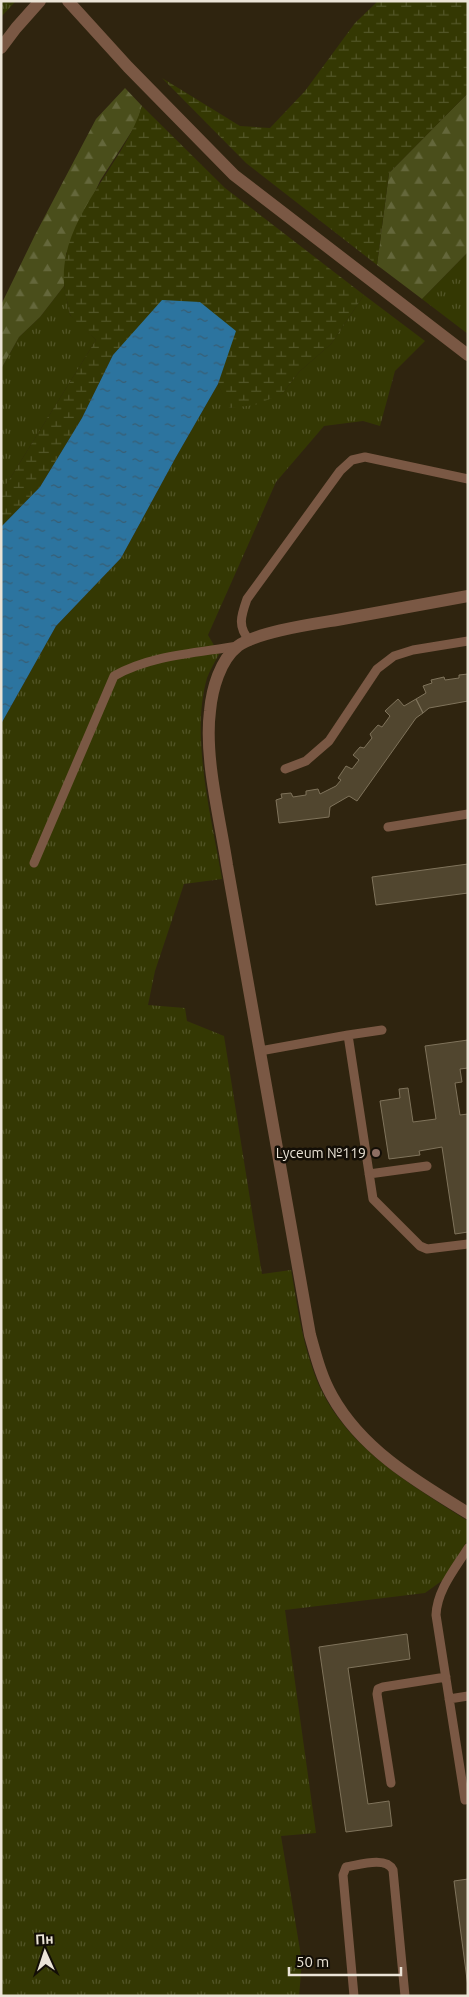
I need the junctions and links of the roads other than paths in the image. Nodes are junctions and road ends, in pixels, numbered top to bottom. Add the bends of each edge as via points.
1 (40, 1) edge
2 (68, 1) edge
3 (1, 48) edge
4 (468, 355) edge
5 (468, 479) edge
6 (468, 596) edge
7 (468, 641) edge
8 (244, 643) junction
9 (285, 769) dead end
10 (468, 814) edge
11 (388, 827) dead end
12 (34, 863) dead end
13 (382, 1030) dead end
14 (348, 1035) junction
15 (260, 1051) junction
16 (427, 1166) dead end
17 (368, 1174) junction
18 (468, 1244) edge
19 (468, 1513) edge
20 (468, 1548) edge
21 (446, 1677) junction
22 (468, 1696) edge
23 (449, 1699) junction
24 (391, 1783) dead end
25 (465, 1800) dead end
26 (354, 1996) edge
27 (405, 1996) edge

1 - 3 street
2 - 4 street via 234,175
5 - 8 lane via 365,457 352,460 340,471 247,599 240,620
6 - 8 street via 296,627
7 - 9 lane via 394,656 377,669 329,741 306,760
8 - 12 lane via 148,662 114,676
8 - 15 street via 226,659 217,678 210,711 209,741 214,788
10 - 11 lane
13 - 14 lane
14 - 15 lane
14 - 17 lane
15 - 19 street via 310,1334 319,1368 332,1396 365,1440 416,1480
16 - 17 lane
17 - 18 lane via 373,1198 420,1246 427,1249
20 - 21 lane via 437,1604
21 - 23 lane
21 - 24 lane via 378,1689
22 - 23 lane
23 - 25 lane
26 - 27 lane via 343,1875 346,1867 384,1863 393,1870

